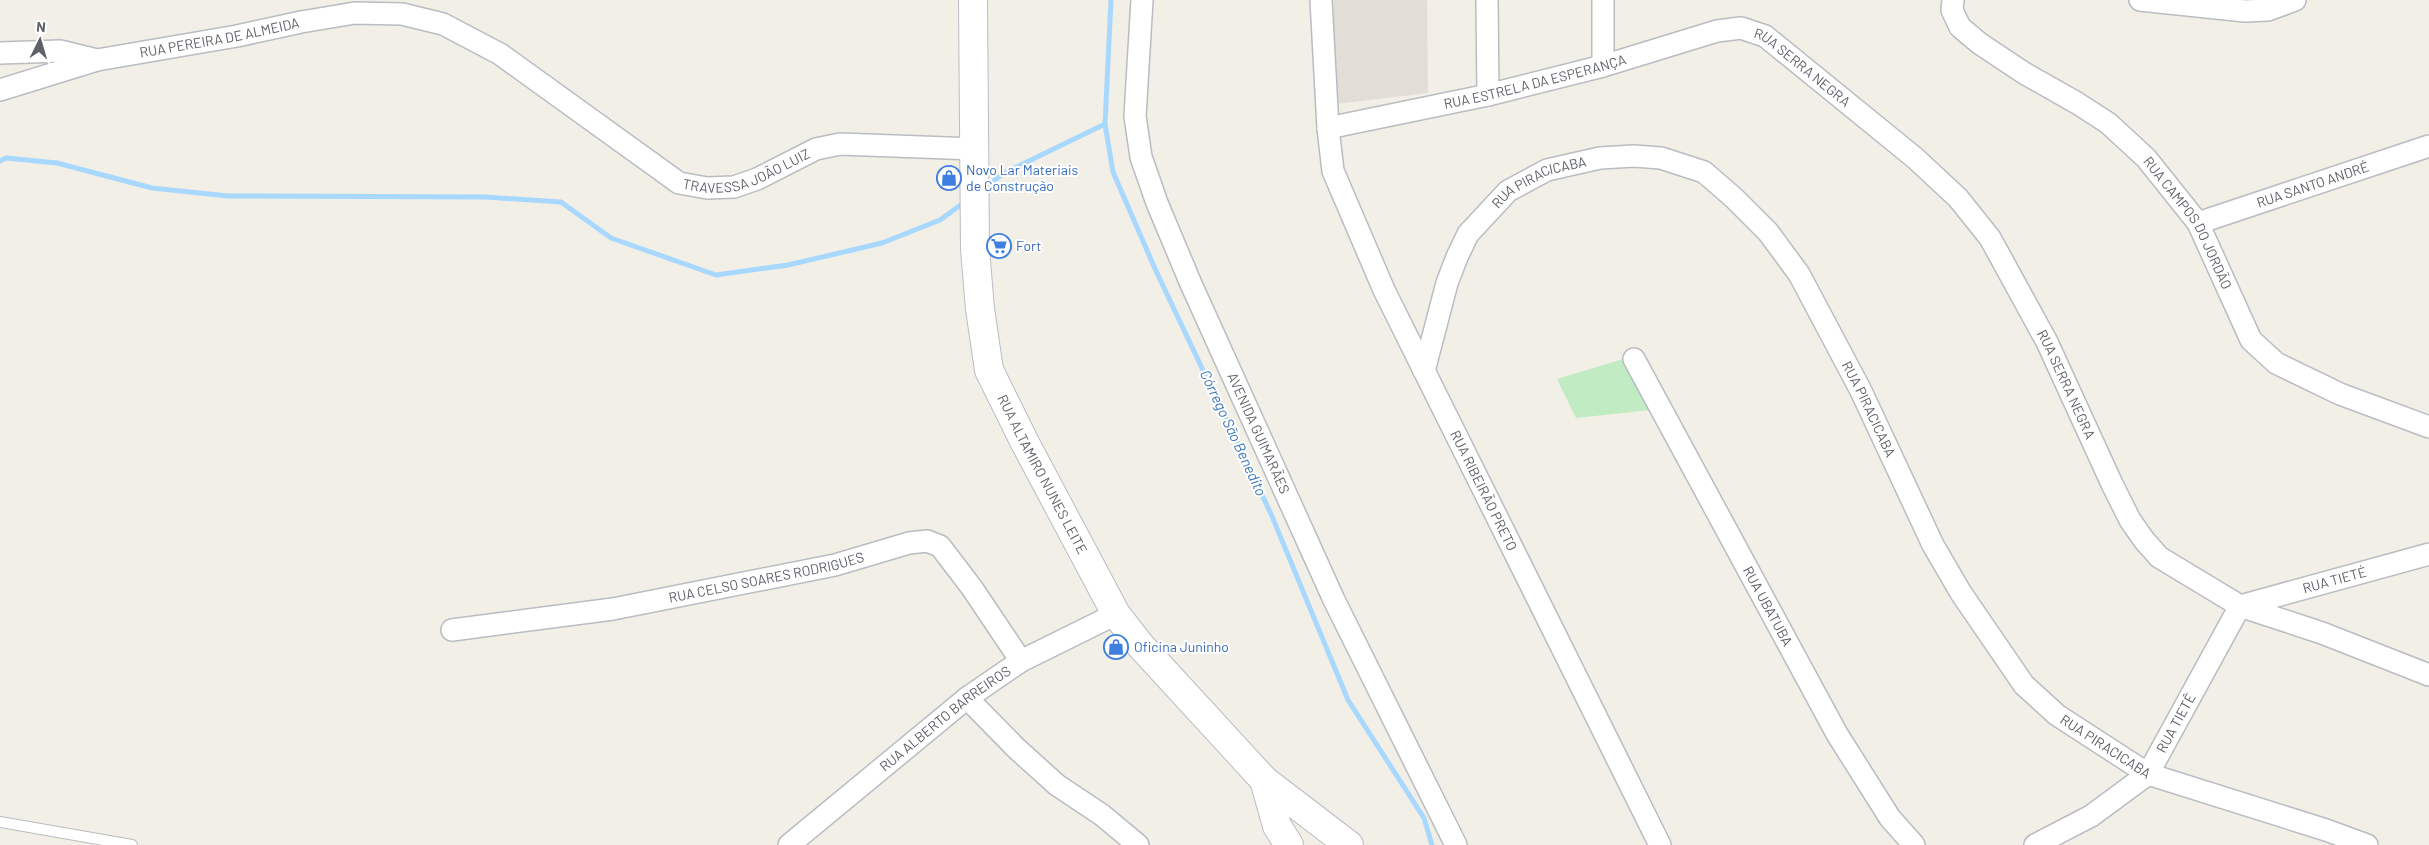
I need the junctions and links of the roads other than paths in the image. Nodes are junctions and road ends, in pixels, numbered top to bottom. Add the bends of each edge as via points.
1 (973, 0) edge
2 (1142, 0) edge
3 (1322, 0) edge
4 (1487, 0) edge
5 (1603, 0) edge
6 (1953, 0) edge
7 (2140, 0) edge
8 (2295, 0) edge
9 (443, 24) joint
10 (1742, 28) joint
11 (0, 53) edge
12 (97, 60) junction
13 (1603, 66) junction
14 (0, 90) edge
15 (1488, 95) junction
16 (1328, 128) junction
17 (2429, 146) edge
18 (975, 162) junction
19 (2198, 223) junction
20 (1634, 359) dead end
21 (1424, 371) junction
22 (2429, 427) edge
23 (2429, 554) edge
24 (2240, 606) junction
25 (1116, 614) junction
26 (452, 630) dead end
27 (1021, 661) junction
28 (2429, 675) edge
29 (967, 698) junction
30 (2148, 774) junction
31 (1264, 780) junction
32 (0, 822) edge
33 (1127, 842) edge
34 (132, 845) edge
35 (789, 845) edge
36 (1289, 845) edge
37 (1349, 845) edge
38 (1456, 845) edge
39 (1660, 845) edge
40 (1914, 845) edge
41 (2036, 845) edge
42 (2367, 845) edge

1 - 18 main road, RUA ALTAMIRO NUNES LEITE
2 - 38 street, AVENIDA GUIMARÃES via 1135,116 1141,157 1157,203 1334,600
3 - 16 street, RUA RIBEIRÃO PRETO
4 - 15 street
5 - 13 street
6 - 19 street, RUA CAMPOS DO JORDÃO via 1952,10 1960,27 2024,73 2108,123 2146,158
7 - 8 street via 2245,11 2268,10
9 - 12 street, RUA PEREIRA DE ALMEIDA via 402,14 354,13
9 - 18 street, TRAVESSA JOÃO LUIZ via 500,54 679,183 707,188 734,187 816,149 840,144
10 - 13 street, RUA ESTRELA DA ESPERANÇA via 1718,31
10 - 24 street, RUA SERRA NEGRA via 1765,36 1915,158 1958,198 1990,238 2018,287 2112,484 2144,540 2159,557
11 - 12 street via 60,51
12 - 14 street, RUA PEREIRA DE ALMEIDA
13 - 15 street, RUA ESTRELA DA ESPERANÇA
15 - 16 street, RUA ESTRELA DA ESPERANÇA
16 - 21 street, RUA RIBEIRÃO PRETO via 1333,171 1339,188
17 - 19 street, RUA SANTO ANDRÉ
18 - 25 main road, RUA ALTAMIRO NUNES LEITE via 980,309 989,370
19 - 22 street, RUA CAMPOS DO JORDÃO via 2251,340 2276,363 2340,394
20 - 40 street, RUA UBATUBA via 1838,734 1890,818
21 - 30 street, RUA PIRACICABA via 1456,257 1468,234 1508,191 1547,170 1600,158 1661,158 1704,172 1768,232 1799,274 1861,391 1933,545 1961,593 2024,685 2057,715
21 - 39 street, RUA RIBEIRÃO PRETO
23 - 24 street, RUA TIETÉ
24 - 28 street, RUA SERRA NEGRA via 2322,633
24 - 30 street, RUA TIETÊ
25 - 27 street, RUA ALBERTO BARREIROS
25 - 31 main road, RUA ALTAMIRO NUNES LEITE via 1140,645
26 - 27 street, RUA CELSO SOARES RODRIGUES via 612,609 836,565 909,543 927,541 940,546
27 - 29 street, RUA ALBERTO BARREIROS
29 - 33 street via 1057,785 1102,815
29 - 35 street, RUA ALBERTO BARREIROS
30 - 41 street, RUA TIETÊ via 2091,816
30 - 42 street, RUA PIRACICABA
31 - 36 main road via 1277,826
31 - 37 main road, RUA ALTAMIRO NUNES LEITE
32 - 34 lane

